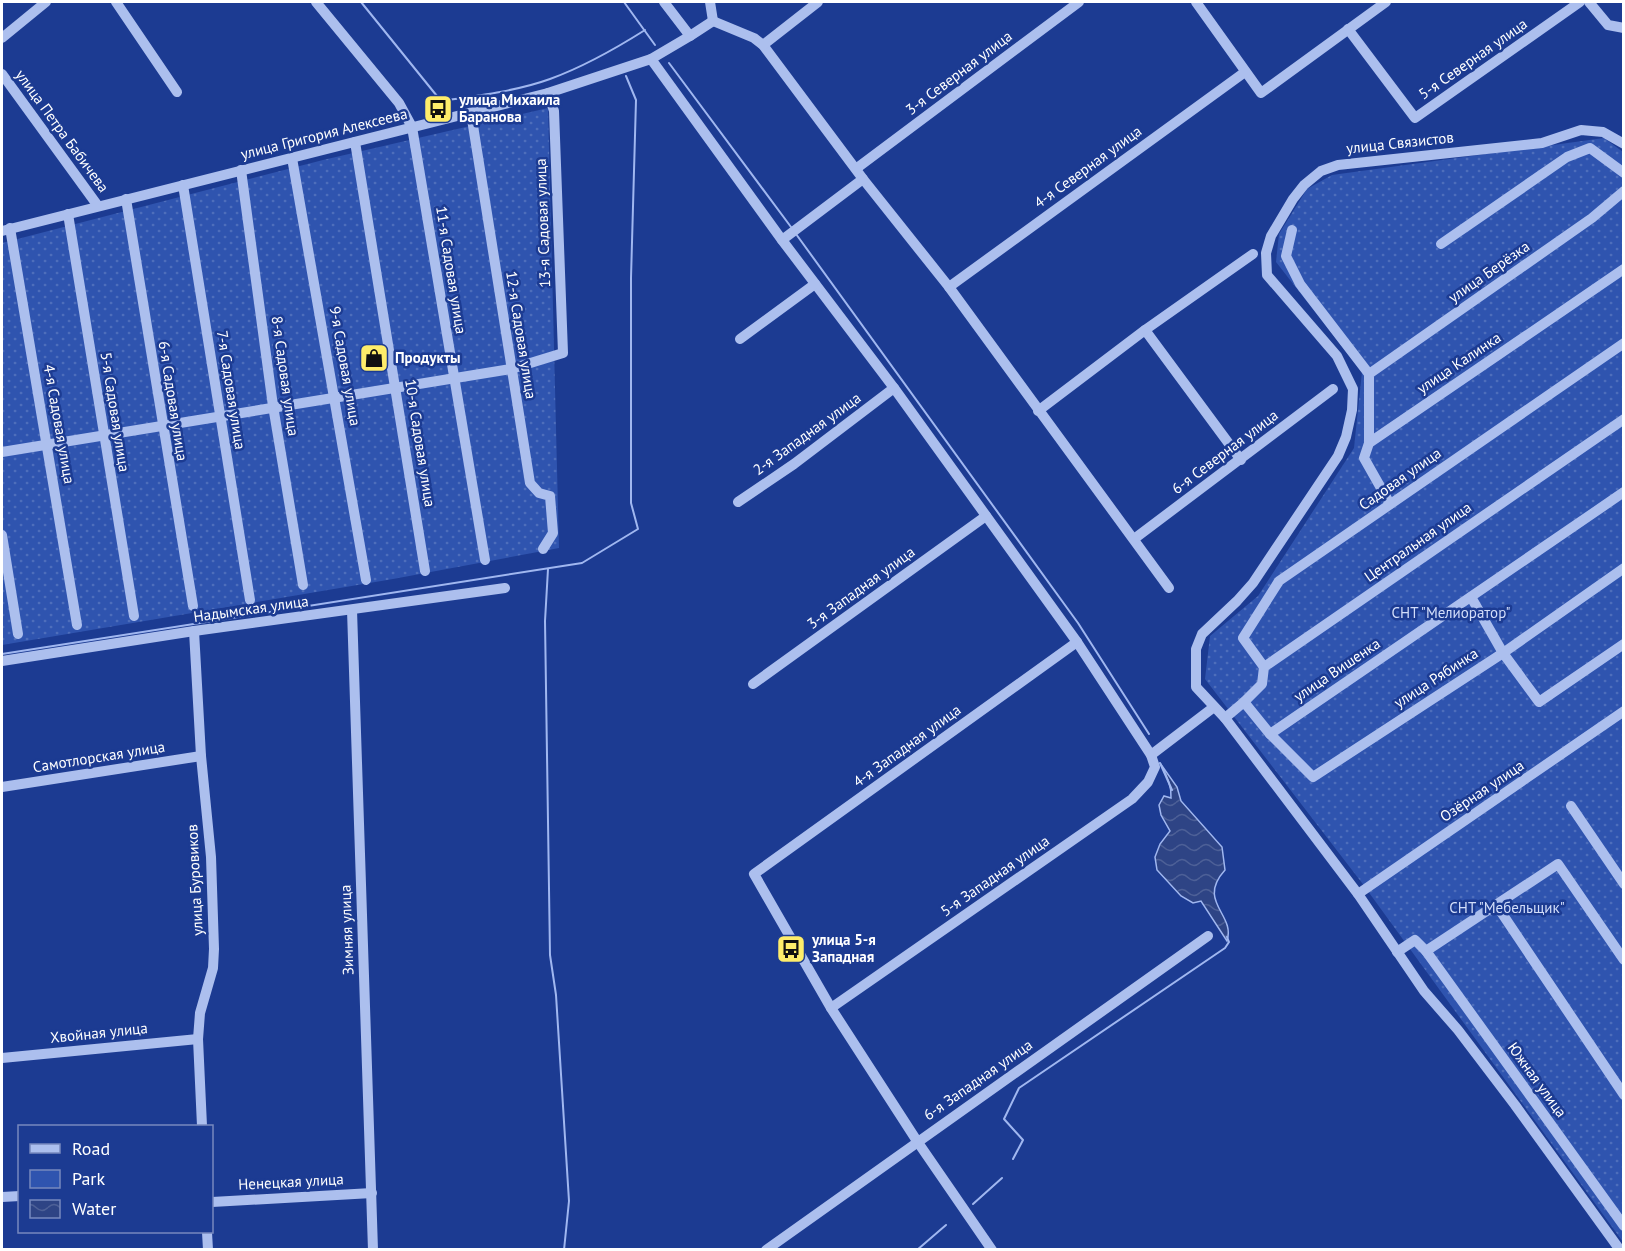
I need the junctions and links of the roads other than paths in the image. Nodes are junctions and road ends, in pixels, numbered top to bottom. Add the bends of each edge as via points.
1 (46, 2) edge
2 (116, 2) edge
3 (316, 2) edge
4 (664, 2) edge
5 (710, 2) edge
6 (818, 2) edge
7 (1079, 2) edge
8 (1199, 2) edge
9 (1386, 2) edge
10 (1580, 2) edge
11 (1589, 2) edge
12 (713, 21) junction
13 (1623, 28) edge
14 (1348, 29) junction
15 (690, 36) junction
16 (2, 38) edge
17 (763, 45) junction
18 (651, 59) junction
19 (1245, 72) junction
20 (2, 74) edge
21 (177, 92) dead end
22 (548, 93) junction
23 (471, 112) junction
24 (412, 127) junction
25 (1622, 141) edge
26 (355, 142) junction
27 (292, 158) junction
28 (857, 168) junction
29 (241, 170) junction
30 (1623, 173) edge
31 (863, 178) junction
32 (183, 185) junction
33 (1623, 191) edge
34 (126, 199) junction
35 (98, 206) junction
36 (68, 214) junction
37 (6, 230) edge
38 (1292, 230) dead end
39 (782, 240) junction
40 (1442, 244) dead end
41 (1253, 254) dead end
42 (1623, 269) edge
43 (815, 284) junction
44 (949, 286) junction
45 (1145, 330) junction
46 (740, 339) dead end
47 (1623, 343) edge
48 (511, 369) junction
49 (1369, 374) junction
50 (453, 378) junction
51 (395, 388) junction
52 (894, 388) junction
53 (1333, 388) dead end
54 (335, 397) junction
55 (273, 406) junction
56 (1038, 411) junction
57 (220, 416) junction
58 (1623, 419) edge
59 (162, 426) junction
60 (104, 435) junction
61 (1369, 443) junction
62 (47, 444) junction
63 (2, 452) edge
64 (1240, 460) junction
65 (1623, 492) edge
66 (738, 502) dead end
67 (1390, 504) junction
68 (986, 516) junction
69 (2, 535) edge
70 (1134, 538) junction
71 (543, 549) dead end
72 (485, 560) dead end
73 (1623, 568) edge
74 (425, 571) dead end
75 (366, 580) dead end
76 (303, 585) dead end
77 (505, 588) dead end
78 (1169, 588) dead end
79 (1471, 597) junction
80 (250, 600) dead end
81 (193, 606) dead end
82 (352, 610) junction
83 (134, 616) dead end
84 (77, 626) dead end
85 (194, 631) junction
86 (18, 634) dead end
87 (1077, 642) junction
88 (1623, 644) edge
89 (1503, 653) junction
90 (2, 662) edge
91 (1264, 667) junction
92 (753, 684) dead end
93 (1244, 702) junction
94 (1214, 707) junction
95 (1623, 711) edge
96 (1225, 718) junction
97 (1270, 734) junction
98 (1151, 755) junction
99 (201, 756) junction
100 (2, 787) edge
101 (1571, 807) dead end
102 (1623, 884) edge
103 (1358, 894) junction
104 (1497, 906) junction
105 (1208, 936) dead end
106 (1426, 951) junction
107 (1398, 952) junction
108 (1623, 960) edge
109 (831, 1008) junction
110 (198, 1039) junction
111 (2, 1058) edge
112 (1623, 1095) edge
113 (202, 1125) edge
114 (917, 1141) junction
115 (372, 1193) junction
116 (18, 1196) edge
117 (2, 1197) edge
118 (213, 1202) edge
119 (1623, 1227) edge
120 (207, 1233) edge
121 (988, 1248) edge
122 (208, 1250) edge
123 (373, 1250) edge
124 (766, 1250) edge
125 (1620, 1250) edge

1 - 16 street
2 - 21 street
3 - 24 street via 399,103
4 - 15 street
5 - 12 street
6 - 17 street
7 - 28 street, 3-я Северная улица
8 - 19 street
9 - 14 street
10 - 14 street, 5-я Северная улица via 1414,118
11 - 13 street via 1608,25
12 - 15 street, улица Григория Алексеева
12 - 17 street
14 - 19 street via 1261,93
15 - 18 street, улица Григория Алексеева
17 - 28 street
18 - 22 street, улица Григория Алексеева
18 - 39 street
19 - 44 street, 4-я Северная улица
20 - 35 street, улица Петра Бабичева
22 - 23 street, улица Григория Алексеева
22 - 48 street, 13-я Садовая улица via 554,111 563,353
23 - 24 street, улица Григория Алексеева
23 - 48 street, 12-я Садовая улица
24 - 26 street, улица Григория Алексеева
24 - 50 street, 11-я Садовая улица
25 - 94 street, улица Связистов via 1603,132 1581,130 1542,143 1338,165 1321,171 1293,199 1271,236 1266,253 1267,275 1337,356 1353,389 1352,410 1346,437 1335,460 1253,583 1202,634 1196,649 1196,687
26 - 27 street, улица Григория Алексеева
26 - 51 street, 10-я Садовая улица
27 - 29 street, улица Григория Алексеева
27 - 54 street, 9-я Садовая улица
28 - 31 street
29 - 32 street, улица Григория Алексеева
29 - 55 street, 8-я Садовая улица
30 - 40 street via 1590,148 1568,156
31 - 39 street
31 - 44 street
32 - 34 street, улица Григория Алексеева
32 - 57 street, 7-я Садовая улица
33 - 49 street, улица Берёзка via 1592,218
34 - 35 street, улица Григория Алексеева
34 - 59 street, 6-я Садовая улица
35 - 36 street, улица Григория Алексеева
36 - 37 street, улица Григория Алексеева
36 - 60 street, 5-я Садовая улица
37 - 62 street, 4-я Садовая улица
38 - 49 street via 1286,256 1300,284
39 - 43 street
41 - 45 street
42 - 61 street, улица Калинка
43 - 46 street
43 - 52 street
44 - 56 street
45 - 56 street
45 - 64 street
47 - 67 street, Садовая улица
48 - 50 street
48 - 71 street, 12-я Садовая улица via 530,483 550,496 553,533
49 - 61 street
50 - 51 street
50 - 72 street, 11-я Садовая улица
51 - 54 street
51 - 74 street, 10-я Садовая улица
52 - 66 street, 2-я Западная улица
52 - 68 street
53 - 64 street, 6-я Северная улица
54 - 55 street
54 - 75 street, 9-я Садовая улица
55 - 57 street
55 - 76 street, 8-я Садовая улица
56 - 70 street
57 - 59 street
57 - 80 street, 7-я Садовая улица
58 - 91 street, Центральная улица
59 - 60 street
59 - 81 street, 6-я Садовая улица
60 - 62 street
60 - 83 street, 5-я Садовая улица
61 - 67 street via 1364,458
62 - 63 street
62 - 84 street, 4-я Садовая улица
64 - 70 street, 6-я Северная улица
65 - 79 street, улица Вишенка
67 - 91 street, Садовая улица via 1279,581 1243,638
68 - 87 street
68 - 92 street, 3-я Западная улица
69 - 86 street
70 - 78 street
73 - 89 street, улица Рябинка
77 - 82 street, Надымская улица
79 - 89 street
79 - 97 street, улица Вишенка
82 - 85 street, Надымская улица
82 - 115 street, Зимняя улица
85 - 90 street, Надымская улица
85 - 99 street, улица Буровиков
87 - 98 street
87 - 109 street, 4-я Западная улица via 754,874
88 - 89 street via 1539,702
89 - 97 street, улица Рябинка via 1313,777
91 - 93 street via 1262,684
93 - 96 street
93 - 97 street
94 - 96 street
94 - 98 street
95 - 103 street, Озёрная улица
96 - 103 street
98 - 109 street, 5-я Западная улица via 1155,767 1148,782 1132,799
99 - 100 street, Самотлорская улица
99 - 110 street, улица Буровиков via 211,857 214,949
101 - 102 street
103 - 107 street
104 - 106 street
104 - 108 street via 1558,864
104 - 112 street
105 - 114 street, 6-я Западная улица
106 - 107 street via 1415,940
106 - 119 street, Южная улица
107 - 125 street
109 - 114 street
110 - 111 street, Хвойная улица
110 - 113 street, улица Буровиков
114 - 121 street
114 - 124 street, 6-я Западная улица
115 - 118 street, Ненецкая улица
115 - 123 street, Зимняя улица
116 - 117 street
120 - 122 street

